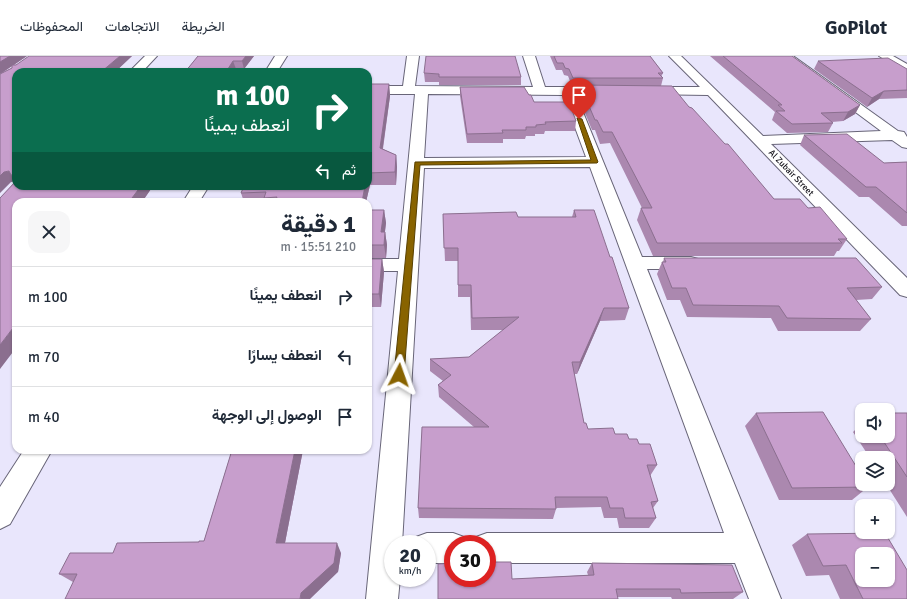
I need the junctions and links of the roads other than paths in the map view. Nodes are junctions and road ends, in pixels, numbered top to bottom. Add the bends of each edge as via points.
1 (151, 56) edge
2 (281, 56) edge
3 (413, 56) edge
4 (529, 56) edge
5 (675, 56) edge
6 (786, 56) edge
7 (885, 56) edge
8 (893, 56) edge
9 (139, 68) edge
10 (274, 68) edge
11 (907, 69) edge
12 (372, 90) edge
13 (415, 91) junction
14 (540, 91) junction
15 (568, 91) junction
16 (592, 91) edge
17 (632, 91) edge
18 (711, 91) junction
19 (900, 134) edge
20 (758, 140) junction
21 (907, 144) edge
22 (595, 162) junction
23 (417, 163) junction
24 (707, 263) edge
25 (856, 263) edge
26 (879, 263) junction
27 (636, 264) junction
28 (372, 265) edge
29 (408, 265) junction
30 (907, 290) edge
31 (37, 454) edge
32 (0, 514) edge
33 (390, 535) edge
34 (496, 548) edge
35 (744, 548) junction
36 (384, 584) edge
37 (382, 599) edge
38 (765, 599) edge

1 - 9 street
2 - 10 street
3 - 13 street
4 - 14 street
5 - 18 street, Al Zubair Street
6 - 19 street
7 - 8 street
7 - 11 street
12 - 13 street
13 - 14 street
13 - 23 street
14 - 15 street
15 - 16 street
15 - 22 street
17 - 18 street
18 - 20 street, Al Zubair Street
19 - 20 street
19 - 21 street
20 - 26 street, Al Zubair Street
22 - 23 street
22 - 27 street
23 - 29 street
24 - 27 street
25 - 26 street
26 - 30 street, Al Zubair Street
27 - 35 street
28 - 29 street
29 - 33 street
31 - 32 street
34 - 35 street
35 - 38 street
36 - 37 street

